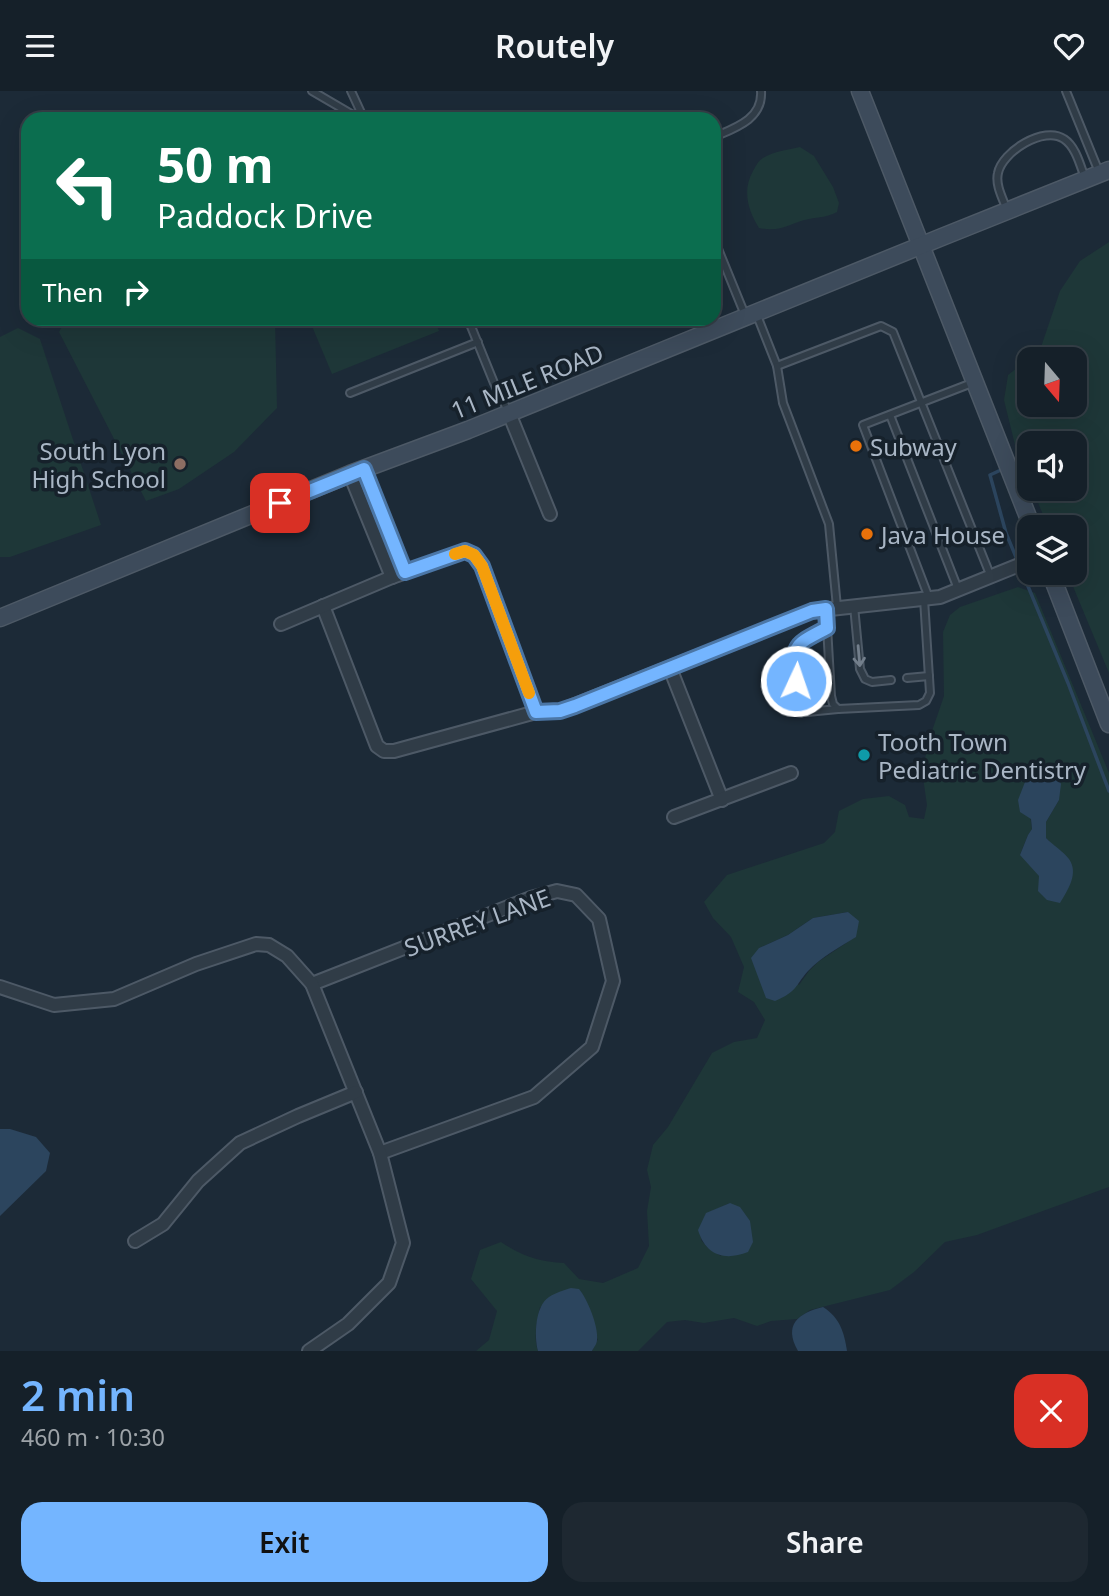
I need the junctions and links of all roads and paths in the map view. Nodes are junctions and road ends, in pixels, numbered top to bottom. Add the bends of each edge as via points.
1 (312, 91) edge
2 (351, 91) edge
3 (761, 91) edge
4 (860, 91) edge
5 (1066, 91) edge
6 (350, 112) edge
7 (359, 112) edge
8 (721, 134) edge
9 (1098, 175) edge
10 (1007, 211) junction
11 (920, 246) junction
12 (721, 253) edge
13 (751, 315) junction
14 (471, 326) edge
15 (478, 342) junction
16 (777, 366) junction
17 (975, 382) junction
18 (350, 393) dead end
19 (921, 403) junction
20 (509, 413) junction
21 (890, 415) junction
22 (357, 472) junction
23 (550, 515) dead end
24 (1027, 515) edge
25 (1017, 566) edge
26 (405, 572) junction
27 (392, 577) junction
28 (990, 577) junction
29 (1054, 585) edge
30 (958, 589) junction
31 (926, 599) junction
32 (323, 606) junction
33 (854, 606) junction
34 (832, 609) junction
35 (0, 618) edge
36 (281, 624) dead end
37 (827, 628) junction
38 (670, 668) junction
39 (929, 676) junction
40 (908, 678) dead end
41 (891, 680) dead end
42 (838, 709) junction
43 (536, 712) junction
44 (1109, 724) edge
45 (791, 773) dead end
46 (722, 800) junction
47 (674, 817) dead end
48 (312, 983) junction
49 (0, 987) edge
50 (356, 1092) junction
51 (380, 1153) junction
52 (135, 1241) dead end
53 (309, 1351) edge

1 - 6 lane
2 - 7 lane
3 - 8 lane via 751,118
4 - 11 street
5 - 9 lane
9 - 10 street, 11 MILE ROAD
9 - 10 lane via 1064,138 1051,135 1025,143 1005,158 998,171
10 - 11 street, 11 MILE ROAD
11 - 13 street, 11 MILE ROAD
11 - 17 street
12 - 13 lane
13 - 16 lane
13 - 20 street, 11 MILE ROAD
14 - 15 lane
15 - 18 lane
15 - 20 lane
16 - 19 lane via 881,326 893,332
16 - 34 lane via 783,403 829,524
17 - 19 lane
17 - 24 street
19 - 21 lane
19 - 28 lane
20 - 22 street, 11 MILE ROAD
20 - 23 street
21 - 30 lane
21 - 31 lane via 863,425
22 - 26 street
22 - 27 street
22 - 35 street, 11 MILE ROAD
25 - 28 street
26 - 27 street
26 - 43 street via 465,551 474,555
27 - 32 street
28 - 30 street
29 - 44 street
30 - 31 street
31 - 33 street
31 - 39 lane
32 - 36 street
32 - 43 street via 377,746 384,751
33 - 34 street
33 -> 41 lane via 860,669 872,682
34 - 37 lane
34 - 38 street via 812,611
37 - 42 lane via 831,696
37 - 42 lane via 801,642 794,654 798,708 807,712
38 - 43 street via 560,711
38 - 46 street
39 - 40 lane
39 - 42 lane via 930,694 919,705
45 - 46 street
46 - 47 street
48 - 49 street via 288,956 269,945 256,944 114,999 54,1005
48 - 50 street
48 - 51 street, SURREY LANE via 557,891 576,895 599,919 613,981 592,1047 534,1097
50 - 51 street
50 - 52 street via 240,1143 198,1181 163,1224
51 - 53 street via 403,1243 389,1283 348,1324

